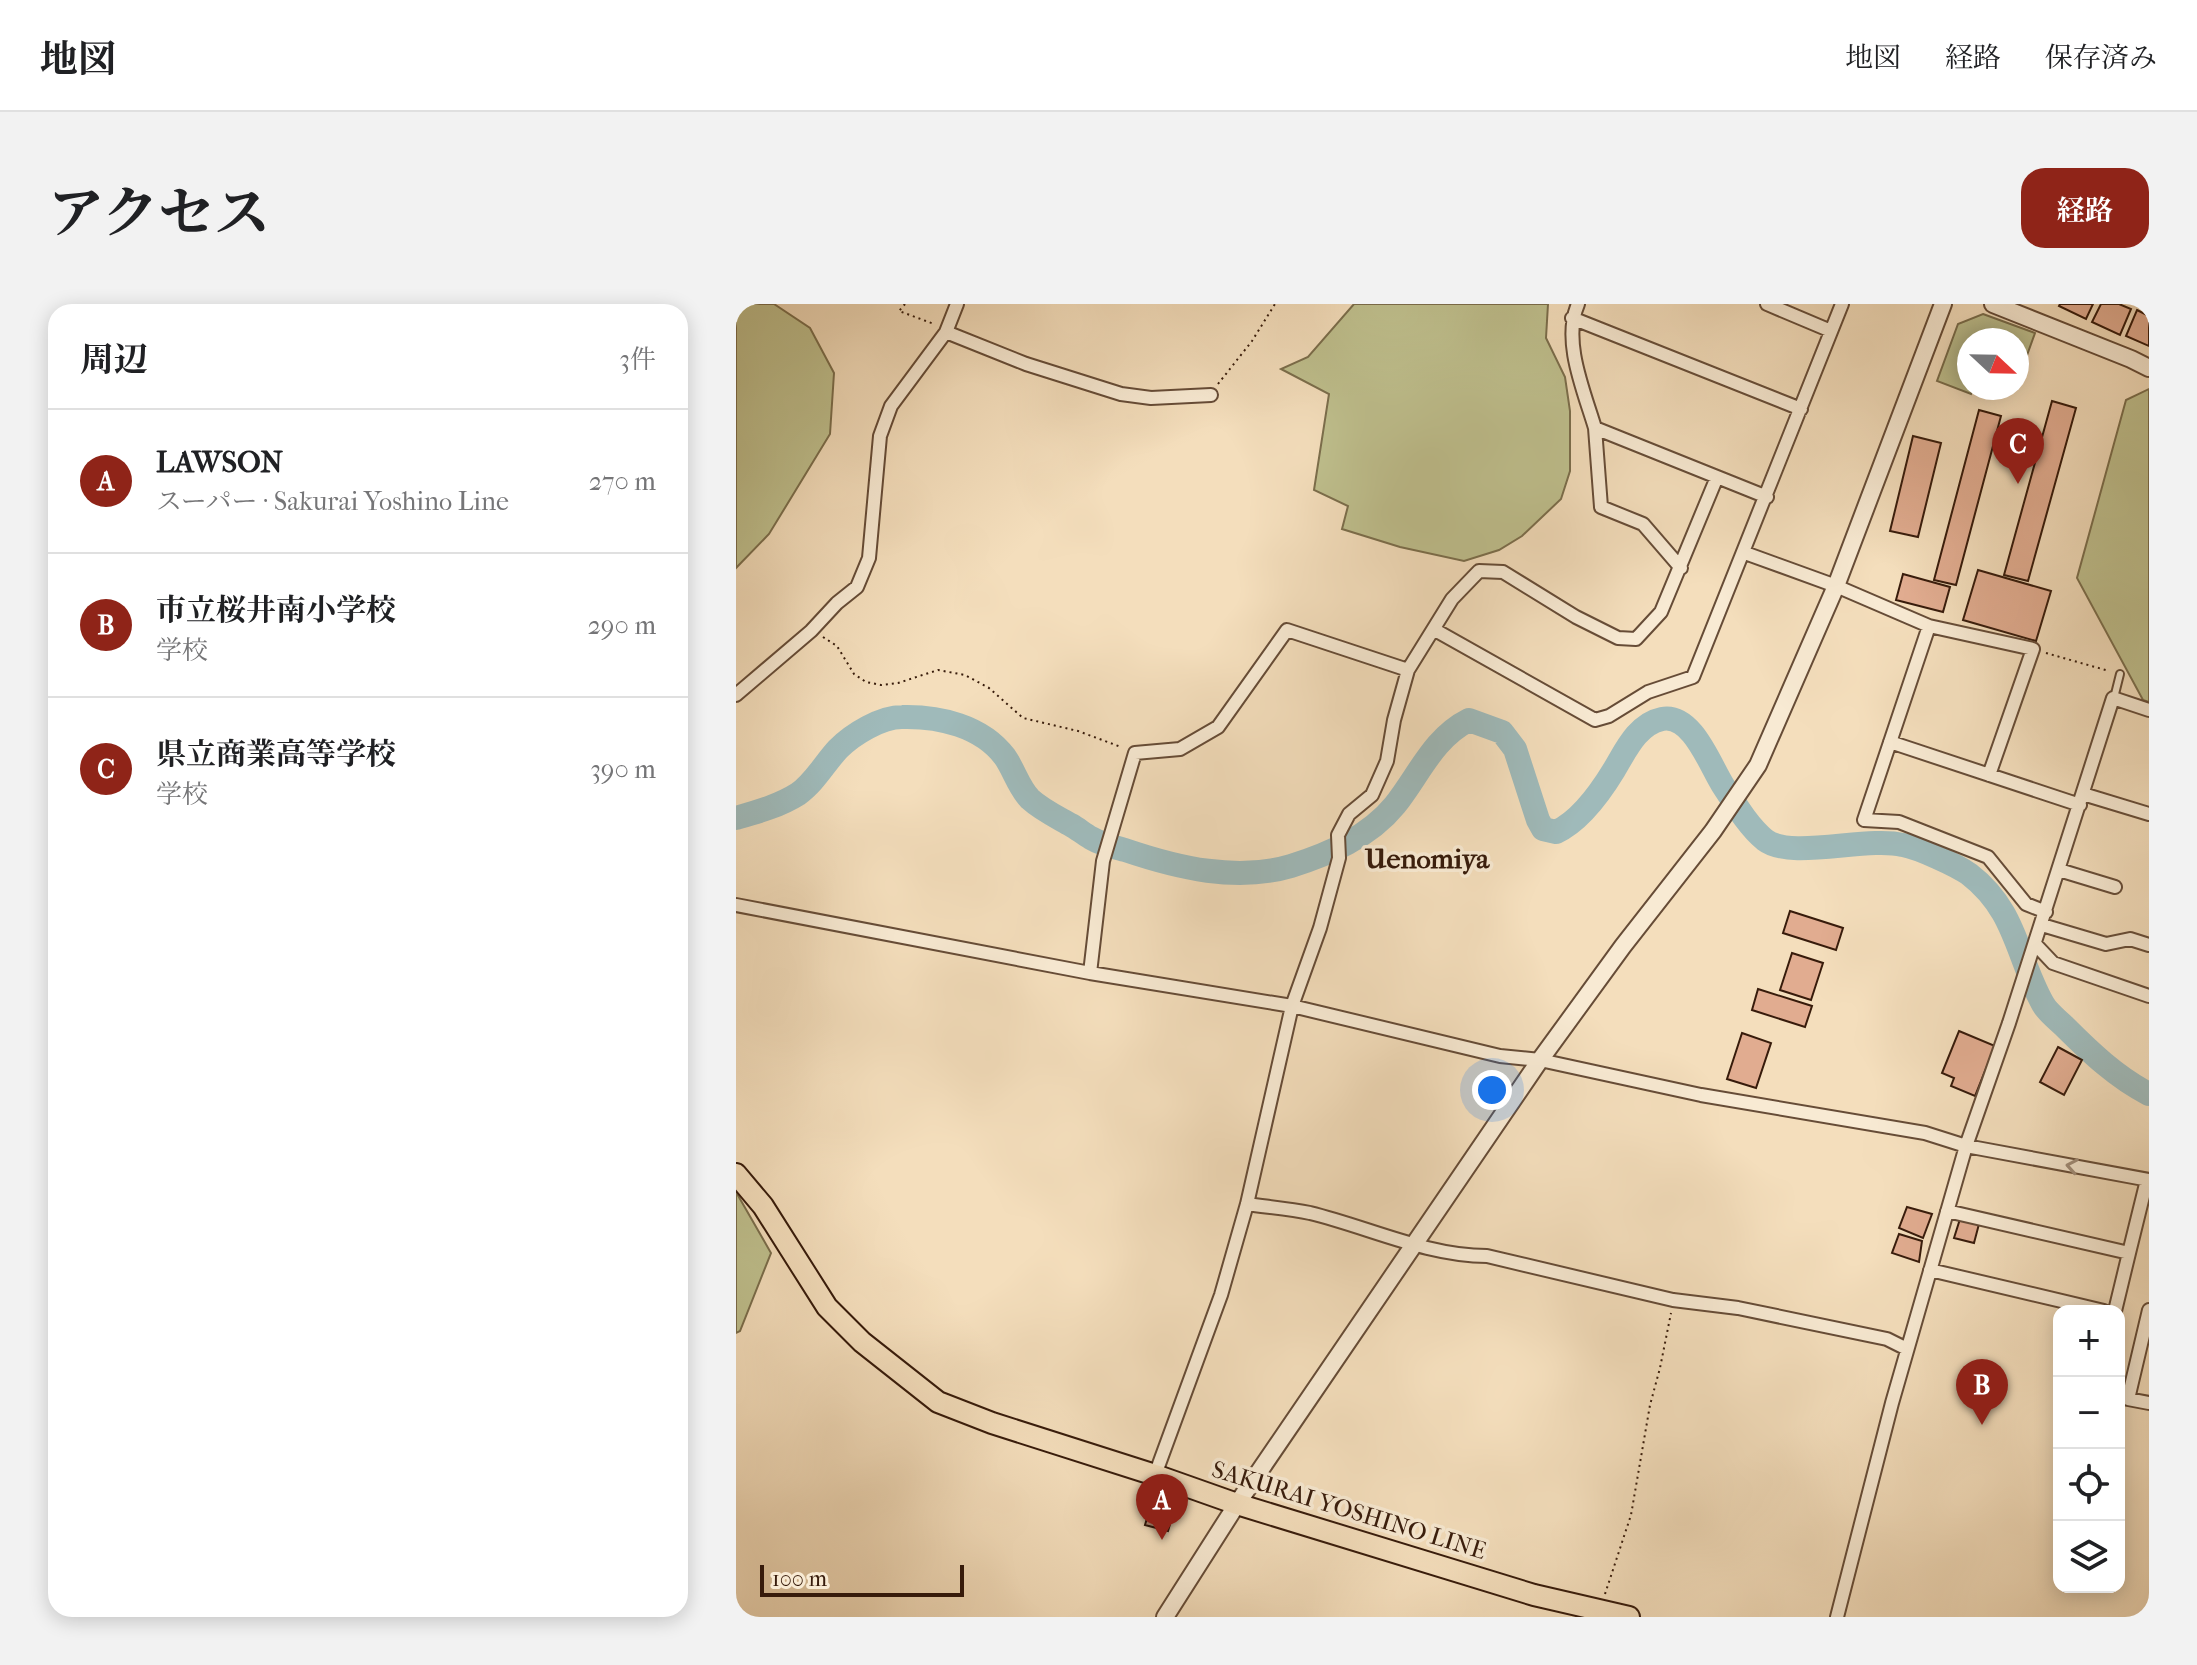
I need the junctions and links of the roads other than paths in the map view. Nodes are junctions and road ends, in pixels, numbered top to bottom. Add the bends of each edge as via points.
1 (957, 304) edge
2 (1578, 304) edge
3 (1767, 304) edge
4 (1842, 304) edge
5 (1943, 304) edge
6 (1993, 304) edge
7 (1572, 318) junction
8 (946, 330) junction
9 (1831, 331) junction
10 (2149, 368) edge
11 (1211, 395) road end
12 (1801, 409) junction
13 (1595, 428) junction
14 (1717, 477) junction
15 (1767, 497) junction
16 (1745, 553) junction
17 (1681, 568) junction
18 (1836, 586) junction
19 (1929, 626) junction
20 (1435, 630) junction
21 (1408, 670) junction
22 (2120, 674) road end
23 (736, 695) edge
24 (2113, 698) junction
25 (2149, 710) edge
26 (1890, 742) junction
27 (1989, 775) junction
28 (2082, 799) junction
29 (2149, 814) edge
30 (2059, 870) junction
31 (2115, 887) dead end
32 (736, 905) edge
33 (2044, 918) junction
34 (2035, 944) junction
35 (2149, 945) edge
36 (1090, 973) junction
37 (2149, 996) edge
38 (1292, 1006) junction
39 (1540, 1060) junction
40 (1966, 1146) junction
41 (736, 1174) edge
42 (2148, 1180) edge
43 (1247, 1204) junction
44 (1947, 1211) junction
45 (1415, 1244) junction
46 (2129, 1253) junction
47 (1930, 1270) junction
48 (2079, 1305) edge
49 (2116, 1305) edge
50 (2149, 1310) edge
51 (1907, 1349) junction
52 (2149, 1403) edge
53 (1155, 1475) junction
54 (1237, 1504) junction
55 (1165, 1617) edge
56 (1629, 1617) edge
57 (1837, 1617) edge

1 - 8 street
2 - 7 street
3 - 9 street
4 - 9 street
5 - 18 street
6 - 10 street
7 - 12 street
7 - 13 street via 1573,345
8 - 11 street via 1026,364 1121,394
8 - 23 street via 891,406 880,436 869,558 857,587
9 - 12 street
12 - 15 street
13 - 14 street
13 - 17 street via 1601,507 1643,524
14 - 15 street
14 - 17 street
15 - 16 street
16 - 18 street
16 - 20 street via 1693,677 1648,692 1595,720
17 - 20 street via 1661,612 1636,639 1604,631 1503,572 1479,571 1452,599
18 - 19 street
18 - 39 street via 1758,765
19 - 26 street
19 - 27 street via 2033,649
20 - 21 street
21 - 36 street via 1287,630 1218,727 1180,749 1135,753 1103,861
21 - 38 street via 1387,761 1372,795 1349,814 1338,835 1339,858
22 - 24 lane
24 - 25 street
24 - 28 street
26 - 27 street
26 - 33 street via 1864,820 1899,822 1988,857
27 - 28 street
28 - 29 street
28 - 30 street
30 - 31 street
30 - 33 street
32 - 36 street
33 - 34 street
33 - 35 street via 2106,944 2130,939
34 - 37 street via 2053,963
34 - 40 street
36 - 38 street
38 - 39 street via 1500,1056
38 - 43 street
39 - 40 street via 1701,1095 1925,1133
39 - 45 street
42 -> 40 street
40 - 44 street
41 - 53 main road, SAKURAI YOSHINO LINE via 763,1206 827,1307 938,1402
42 - 46 street
43 - 45 street via 1308,1213
43 - 53 street via 1221,1295
44 - 46 street
44 - 47 street
45 - 51 street via 1673,1300 1869,1335
45 - 54 street
46 - 49 street
47 - 48 street
47 - 51 street
50 - 52 street via 2128,1399
51 - 57 street
53 - 54 main road, SAKURAI YOSHINO LINE
54 - 55 street
54 - 56 main road, SAKURAI YOSHINO LINE via 1534,1595

